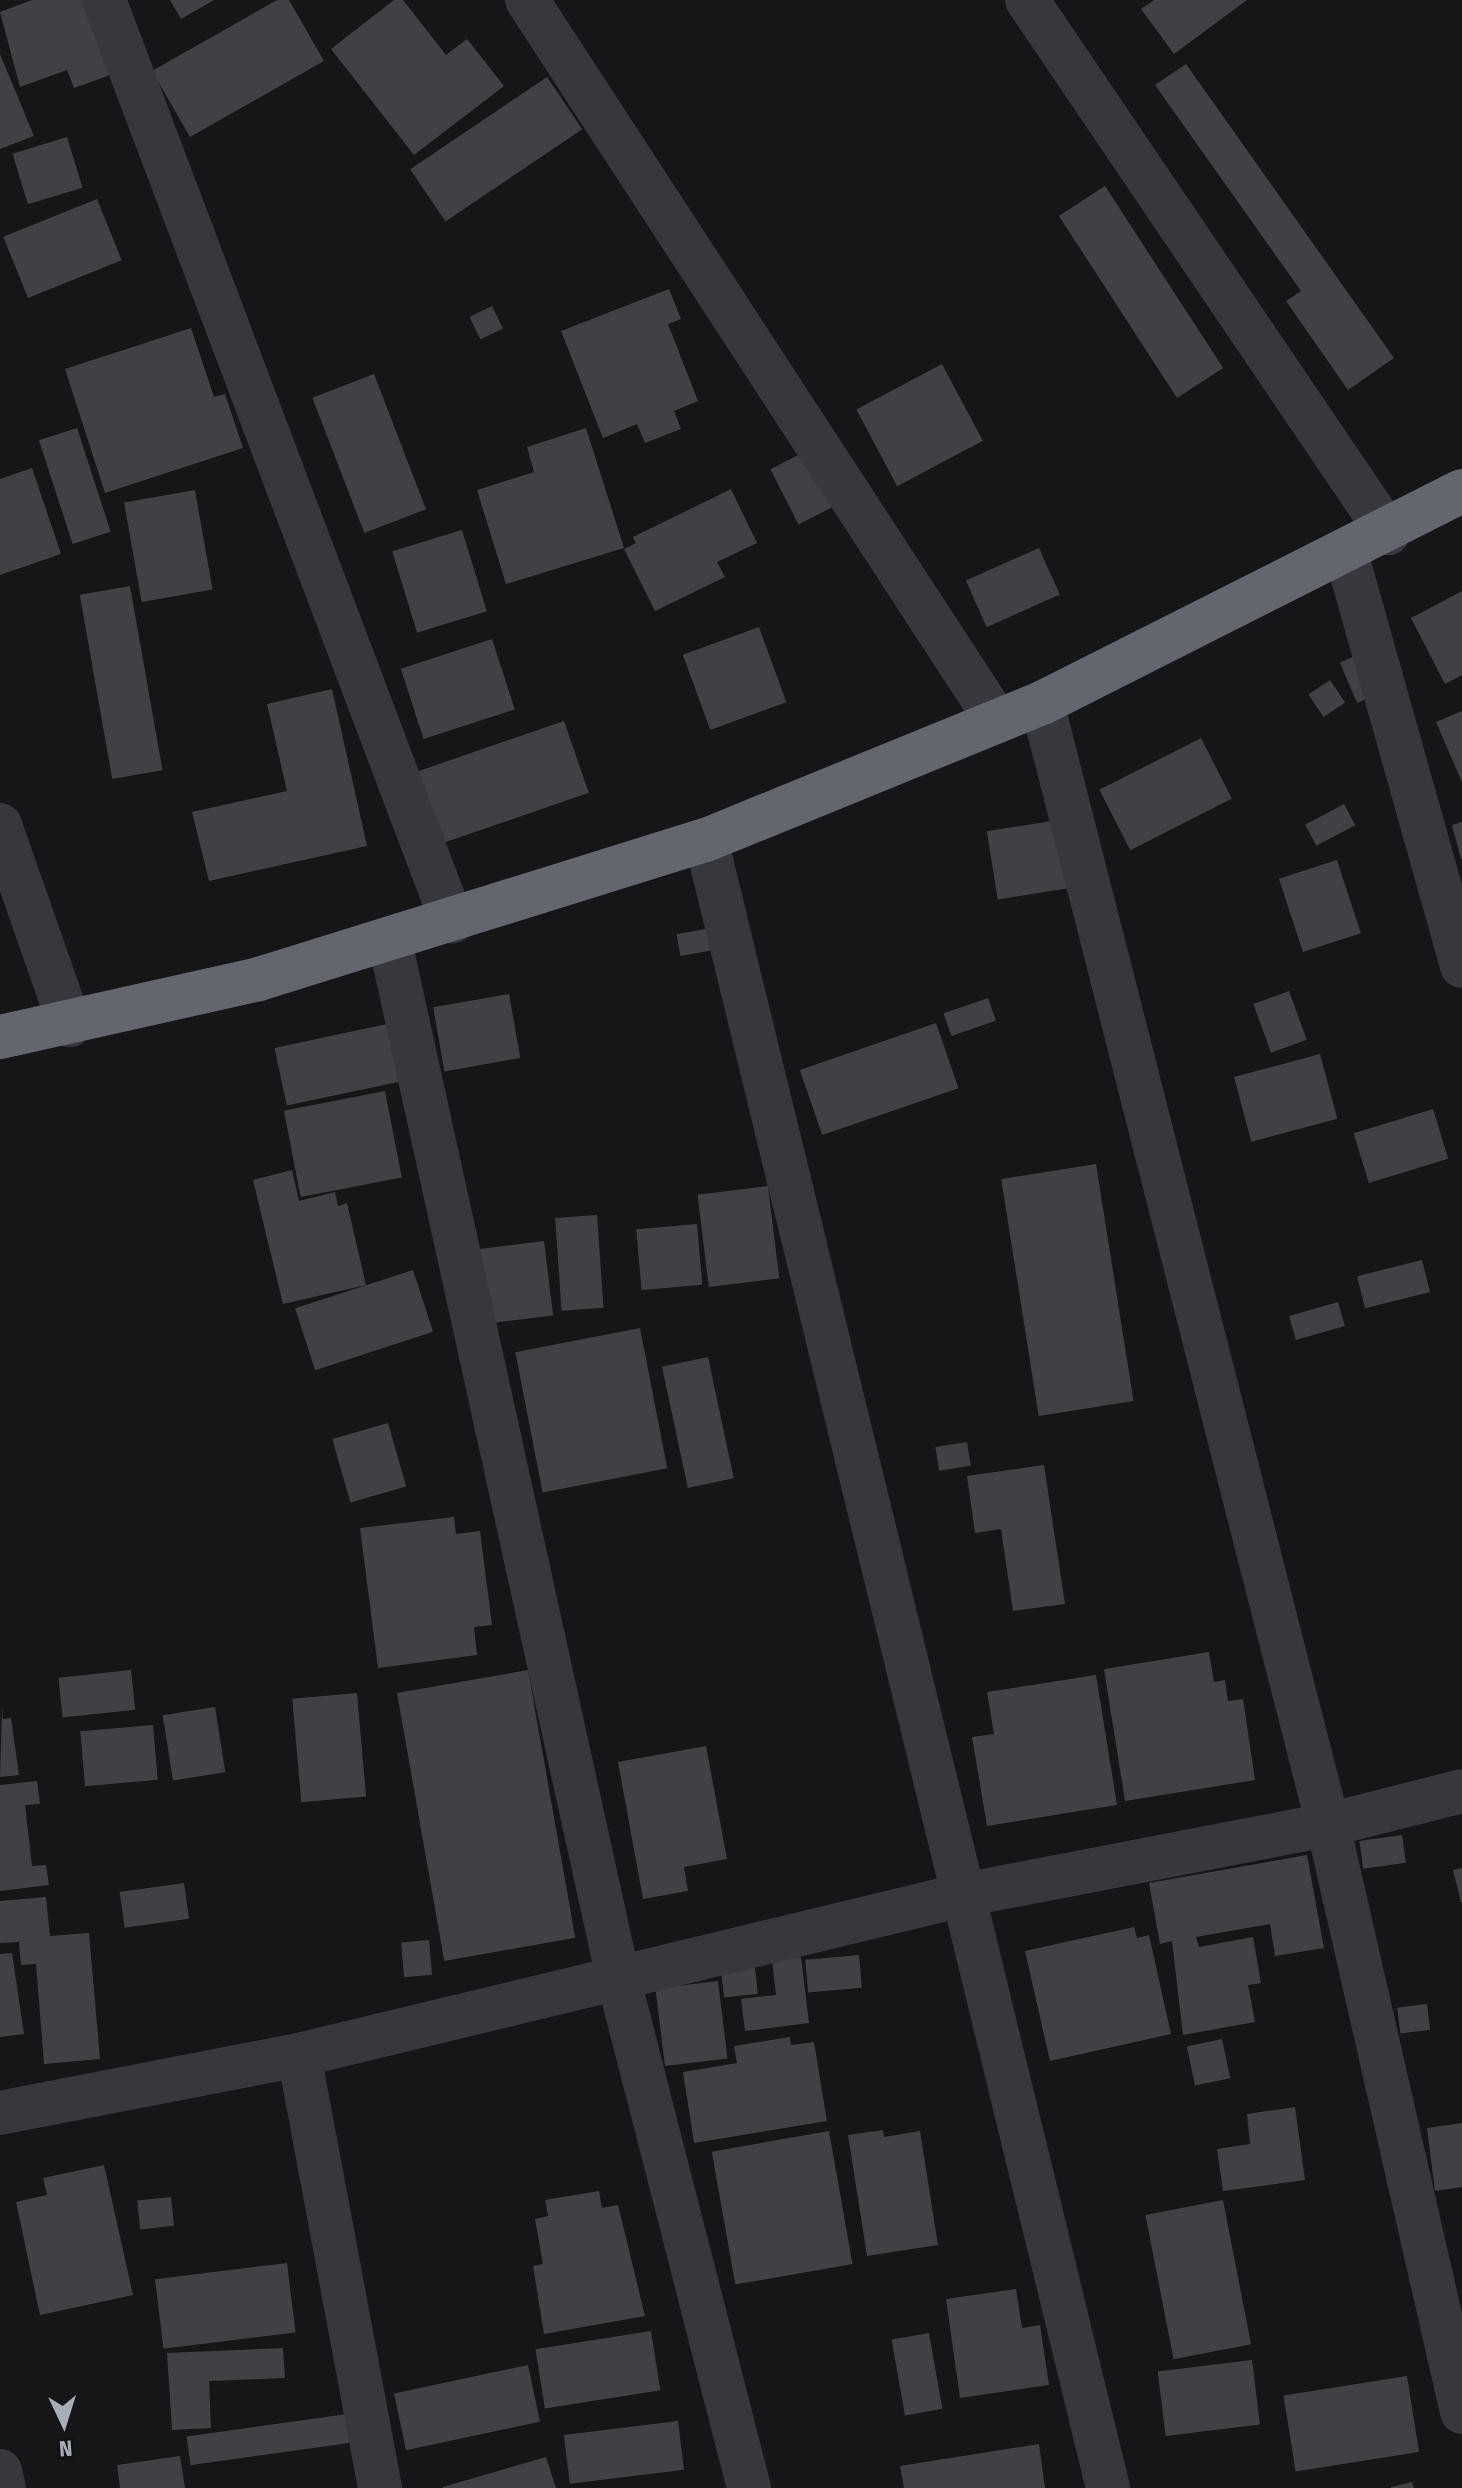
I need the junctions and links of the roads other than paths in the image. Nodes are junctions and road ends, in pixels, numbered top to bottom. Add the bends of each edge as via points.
1 (104, 0) edge
2 (527, 0) edge
3 (1027, 0) edge
4 (1462, 491) edge
5 (1388, 533) junction
6 (1346, 553) junction
7 (1042, 703) junction
8 (997, 721) junction
9 (0, 825) edge
10 (706, 840) junction
11 (452, 921) junction
12 (390, 942) junction
13 (1462, 966) edge
14 (70, 1025) junction
15 (0, 1037) edge
16 (1462, 1791) edge
17 (1328, 1825) junction
18 (963, 1895) junction
19 (618, 1977) junction
20 (299, 2055) junction
21 (0, 2113) edge
22 (1462, 2412) edge
23 (0, 2471) edge
24 (4, 2488) edge
25 (380, 2488) edge
26 (749, 2488) edge
27 (1108, 2488) edge

1 - 11 street
2 - 8 street
3 - 5 street
4 - 5 highway
5 - 6 highway
6 - 7 highway
6 - 13 street
7 - 8 highway
7 - 17 street
8 - 10 highway
9 - 14 street
10 - 11 highway
10 - 18 street
11 - 12 highway
12 - 14 highway
12 - 19 street
14 - 15 highway
16 - 17 street
17 - 18 street
17 - 22 street
18 - 19 street
18 - 27 street
19 - 20 street
19 - 26 street
20 - 21 street
20 - 25 street
23 - 24 street

